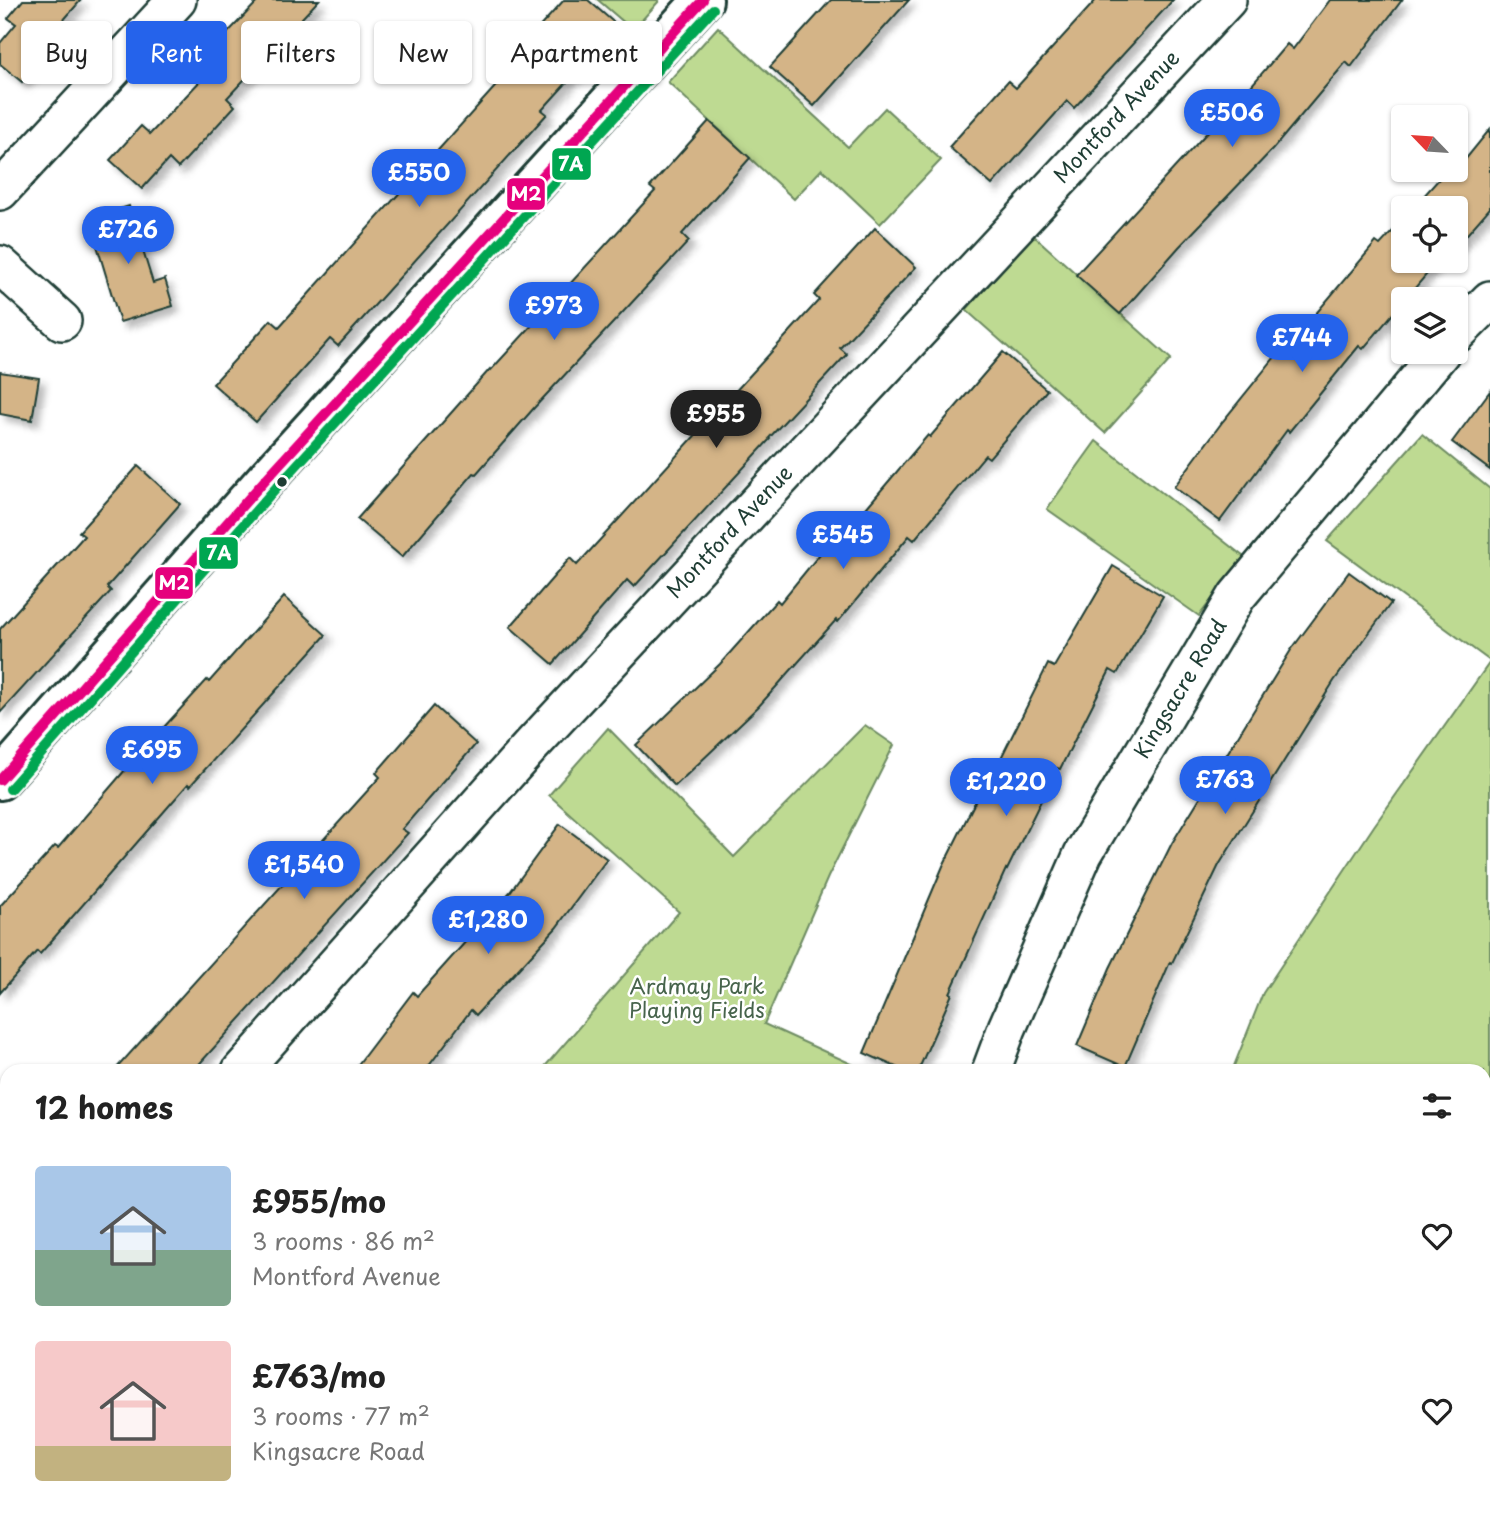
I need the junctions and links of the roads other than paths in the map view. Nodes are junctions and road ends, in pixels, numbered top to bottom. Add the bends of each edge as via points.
1 (177, 0) edge
2 (703, 0) edge
3 (1227, 0) edge
4 (0, 191) edge
5 (0, 265) edge
6 (1490, 300) edge
7 (62, 321) dead end
8 (1468, 322) edge
9 (1431, 364) edge
10 (0, 780) edge
11 (247, 1064) edge
12 (994, 1064) edge

1 - 4 street
2 - 10 street via 274,470
3 - 11 street, Montford Avenue via 540,737
5 - 7 street
6 - 8 street
9 - 12 street, Kingsacre Road via 1237,596 1083,854

